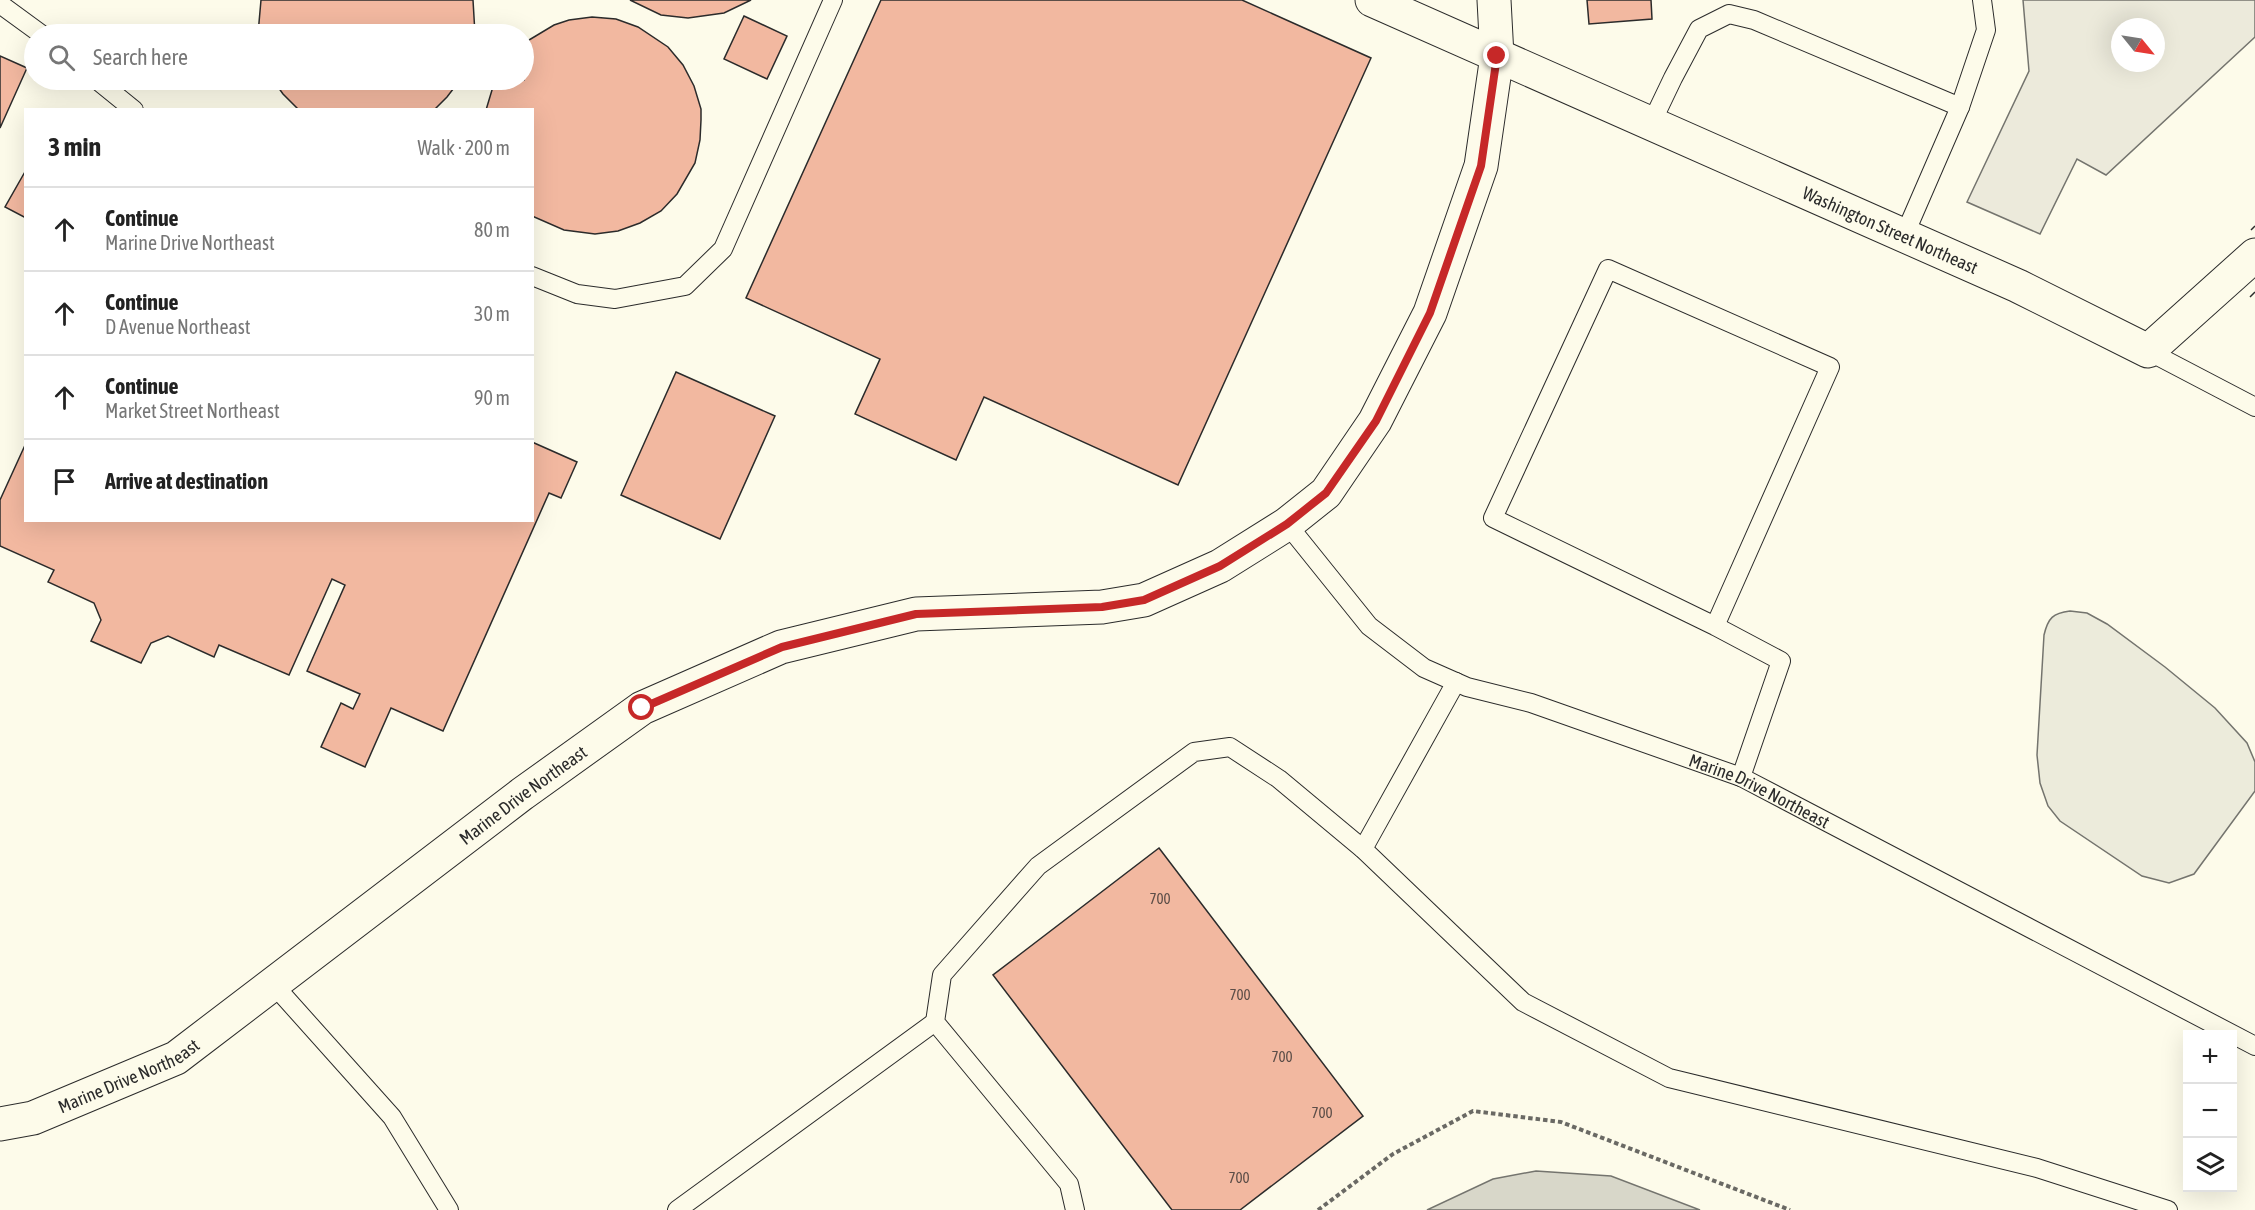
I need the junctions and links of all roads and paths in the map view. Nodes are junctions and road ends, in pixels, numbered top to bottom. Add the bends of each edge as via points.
1 (833, 0) edge
2 (1372, 0) edge
3 (1494, 0) edge
4 (1982, 0) edge
5 (0, 4) edge
6 (27, 24) edge
7 (1497, 56) junction
8 (109, 90) edge
9 (1960, 107) junction
10 (132, 108) edge
11 (1652, 124) junction
12 (1905, 236) junction
13 (2255, 255) edge
14 (534, 277) edge
15 (2148, 351) junction
16 (2255, 407) edge
17 (1287, 524) junction
18 (1715, 626) junction
19 (1456, 682) junction
20 (1741, 777) junction
21 (1362, 849) junction
22 (273, 984) junction
23 (935, 1022) junction
24 (2255, 1046) edge
25 (0, 1124) edge
26 (449, 1210) edge
27 (677, 1210) edge
28 (1075, 1210) edge
29 (1318, 1210) edge
30 (1790, 1210) edge
31 (2168, 1210) edge

1 - 14 lane via 723,249 685,286 615,299 577,294
2 - 7 street, Washington Street Northeast
3 - 7 street, Marine Drive Northeast
4 - 9 lane via 1986,30
5 - 6 lane
7 - 11 street, Washington Street Northeast
7 - 17 street, Marine Drive Northeast via 1481,166 1430,313 1376,421 1326,493
8 - 10 lane
9 - 11 lane via 1754,20 1729,14 1699,29
9 - 12 lane
11 - 12 street, Washington Street Northeast
12 - 15 street, Washington Street Northeast via 2018,286
13 - 15 street
15 - 16 lane
17 - 19 lane, Marine Drive Northeast via 1369,626 1424,668
17 - 22 street, Marine Drive Northeast via 1220,566 1144,600 1102,607 916,614 782,647 642,708 522,794
18 - 18 lane via 1493,518 1608,269 1830,368
18 - 20 lane via 1781,662
19 - 20 lane, Marine Drive Northeast via 1531,703
19 - 21 lane
20 - 24 lane, Marine Drive Northeast
21 - 23 lane via 1279,779 1230,747 1194,752 1038,866 942,975
21 - 31 lane via 1523,1002 1669,1078 2037,1168
22 - 25 street, Marine Drive Northeast via 176,1058 33,1118
22 - 26 lane via 392,1117
23 - 27 lane
23 - 28 lane via 1069,1184
29 - 30 path via 1394,1154 1473,1111 1561,1122

